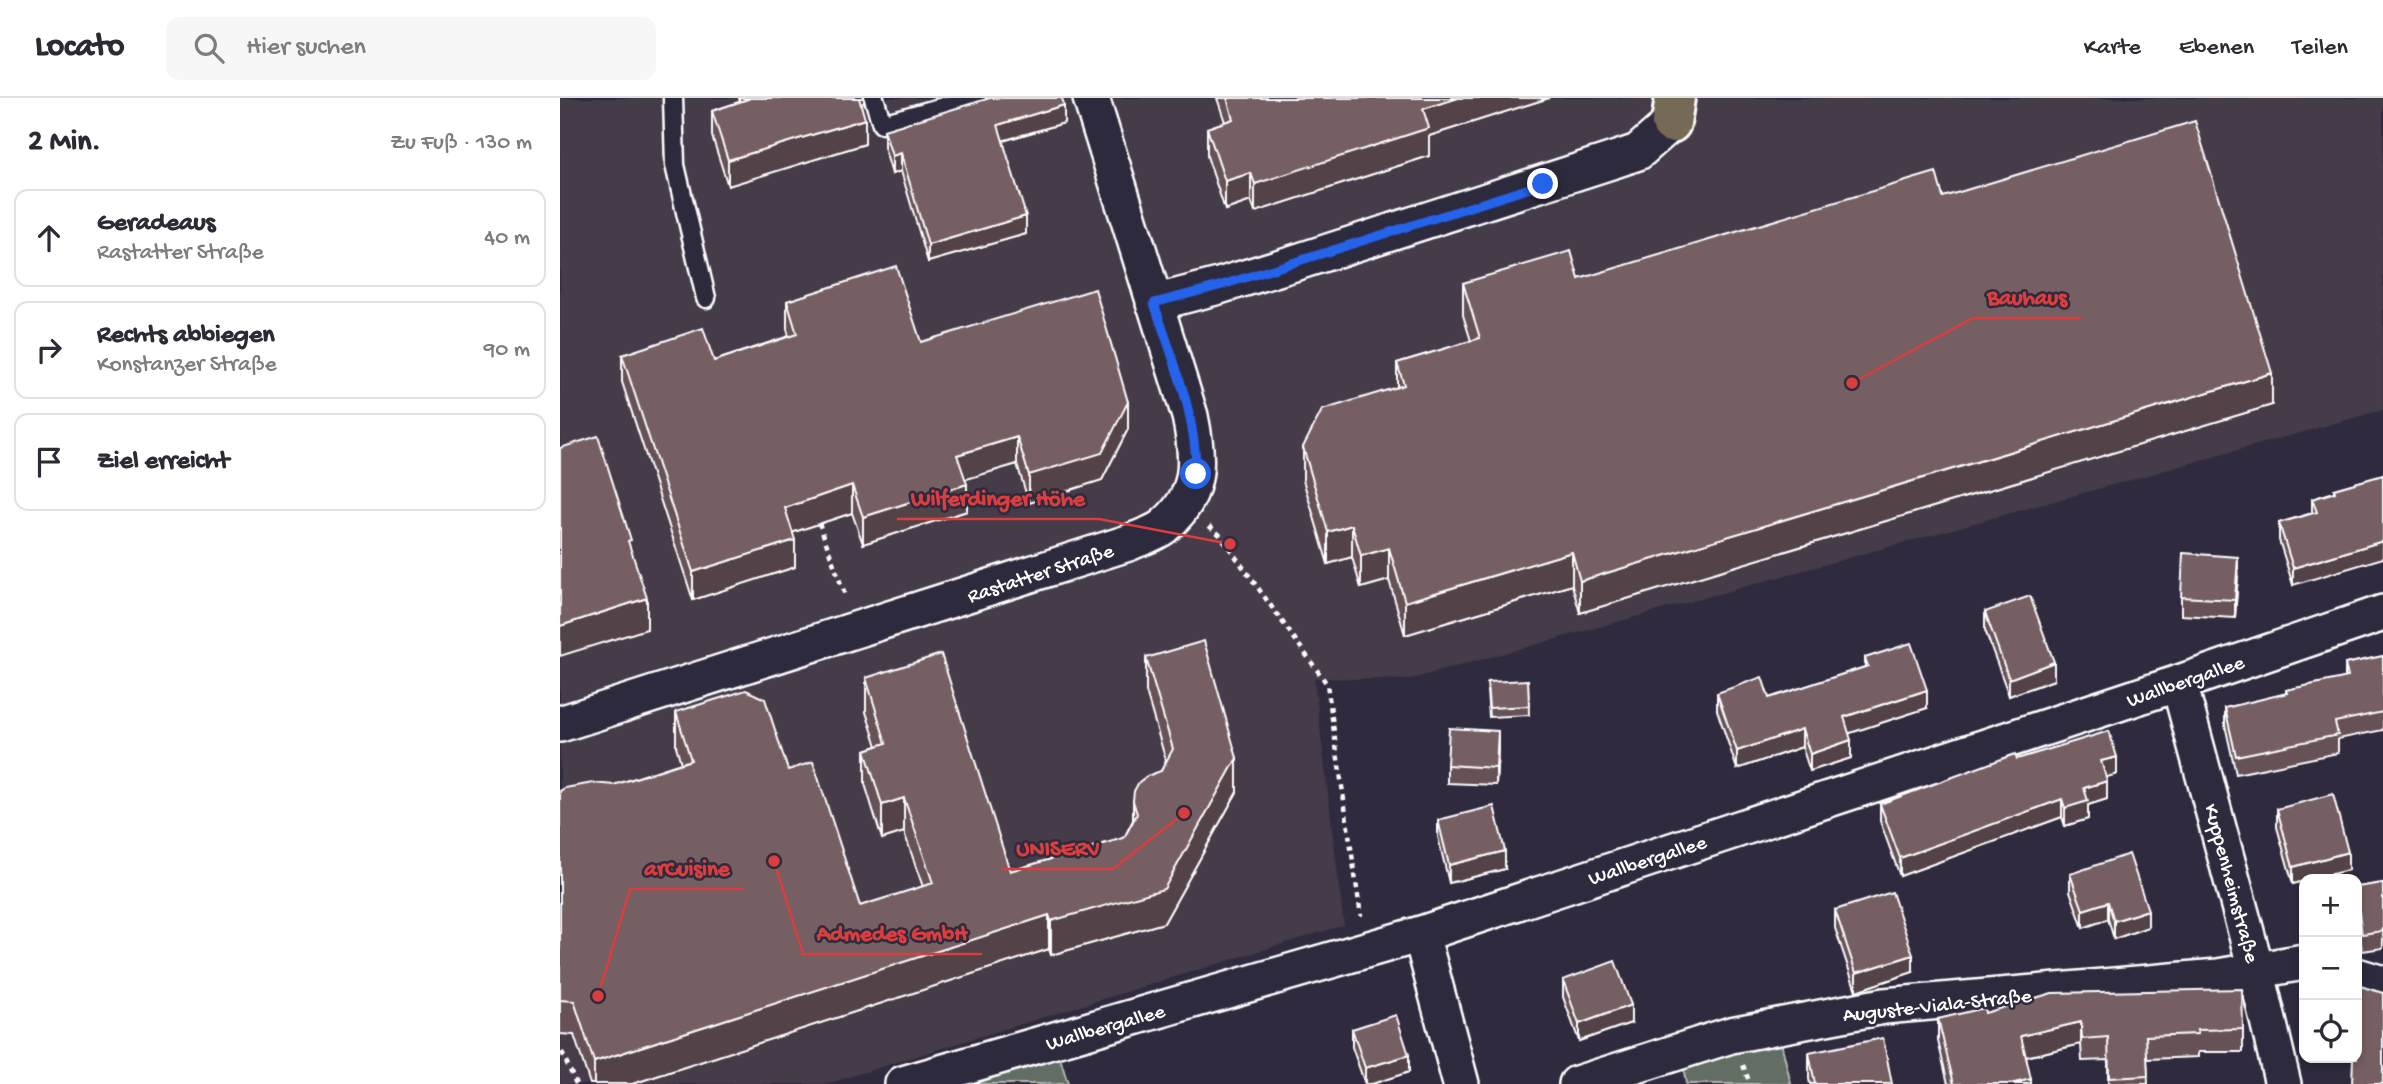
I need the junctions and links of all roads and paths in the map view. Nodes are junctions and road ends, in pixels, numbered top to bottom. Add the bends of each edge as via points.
1 (673, 98) edge
2 (874, 98) edge
3 (976, 98) edge
4 (1091, 98) edge
5 (1673, 111) edge
6 (706, 298) dead end
7 (1154, 303) junction
8 (1184, 505) junction
9 (819, 523) dead end
10 (2383, 612) edge
11 (856, 629) junction
12 (2179, 683) junction
13 (560, 723) edge
14 (1421, 934) junction
15 (1366, 950) junction
16 (2299, 963) edge
17 (2256, 969) junction
18 (2362, 978) edge
19 (2383, 984) edge
20 (562, 1052) dead end
21 (576, 1084) edge
22 (903, 1084) edge
23 (1461, 1084) edge
24 (1577, 1084) edge
25 (2283, 1084) edge

1 - 6 lane via 674,165
2 - 3 lane via 881,124
4 - 7 street, Rastatter Straße
5 - 7 street via 1638,152 1294,263
7 - 8 street, Rastatter Straße via 1197,448 1196,474
8 - 11 street, Rastatter Straße via 1162,528 1128,543
8 - 15 path via 1220,535 1327,684
9 - 11 path
10 - 12 street, Wallbergallee
11 - 13 street, Rastatter Straße
12 - 14 street, Wallbergallee
12 - 17 street, Kuppenheimstraße
14 - 15 street, Wallbergallee
14 - 23 street
15 - 22 street, Wallbergallee
16 - 17 street, Auguste-Viala-Straße
17 - 24 street, Auguste-Viala-Straße via 2218,977 1884,1006 1731,1035
17 - 25 street, Kuppenheimstraße
18 - 19 street
20 - 21 path

